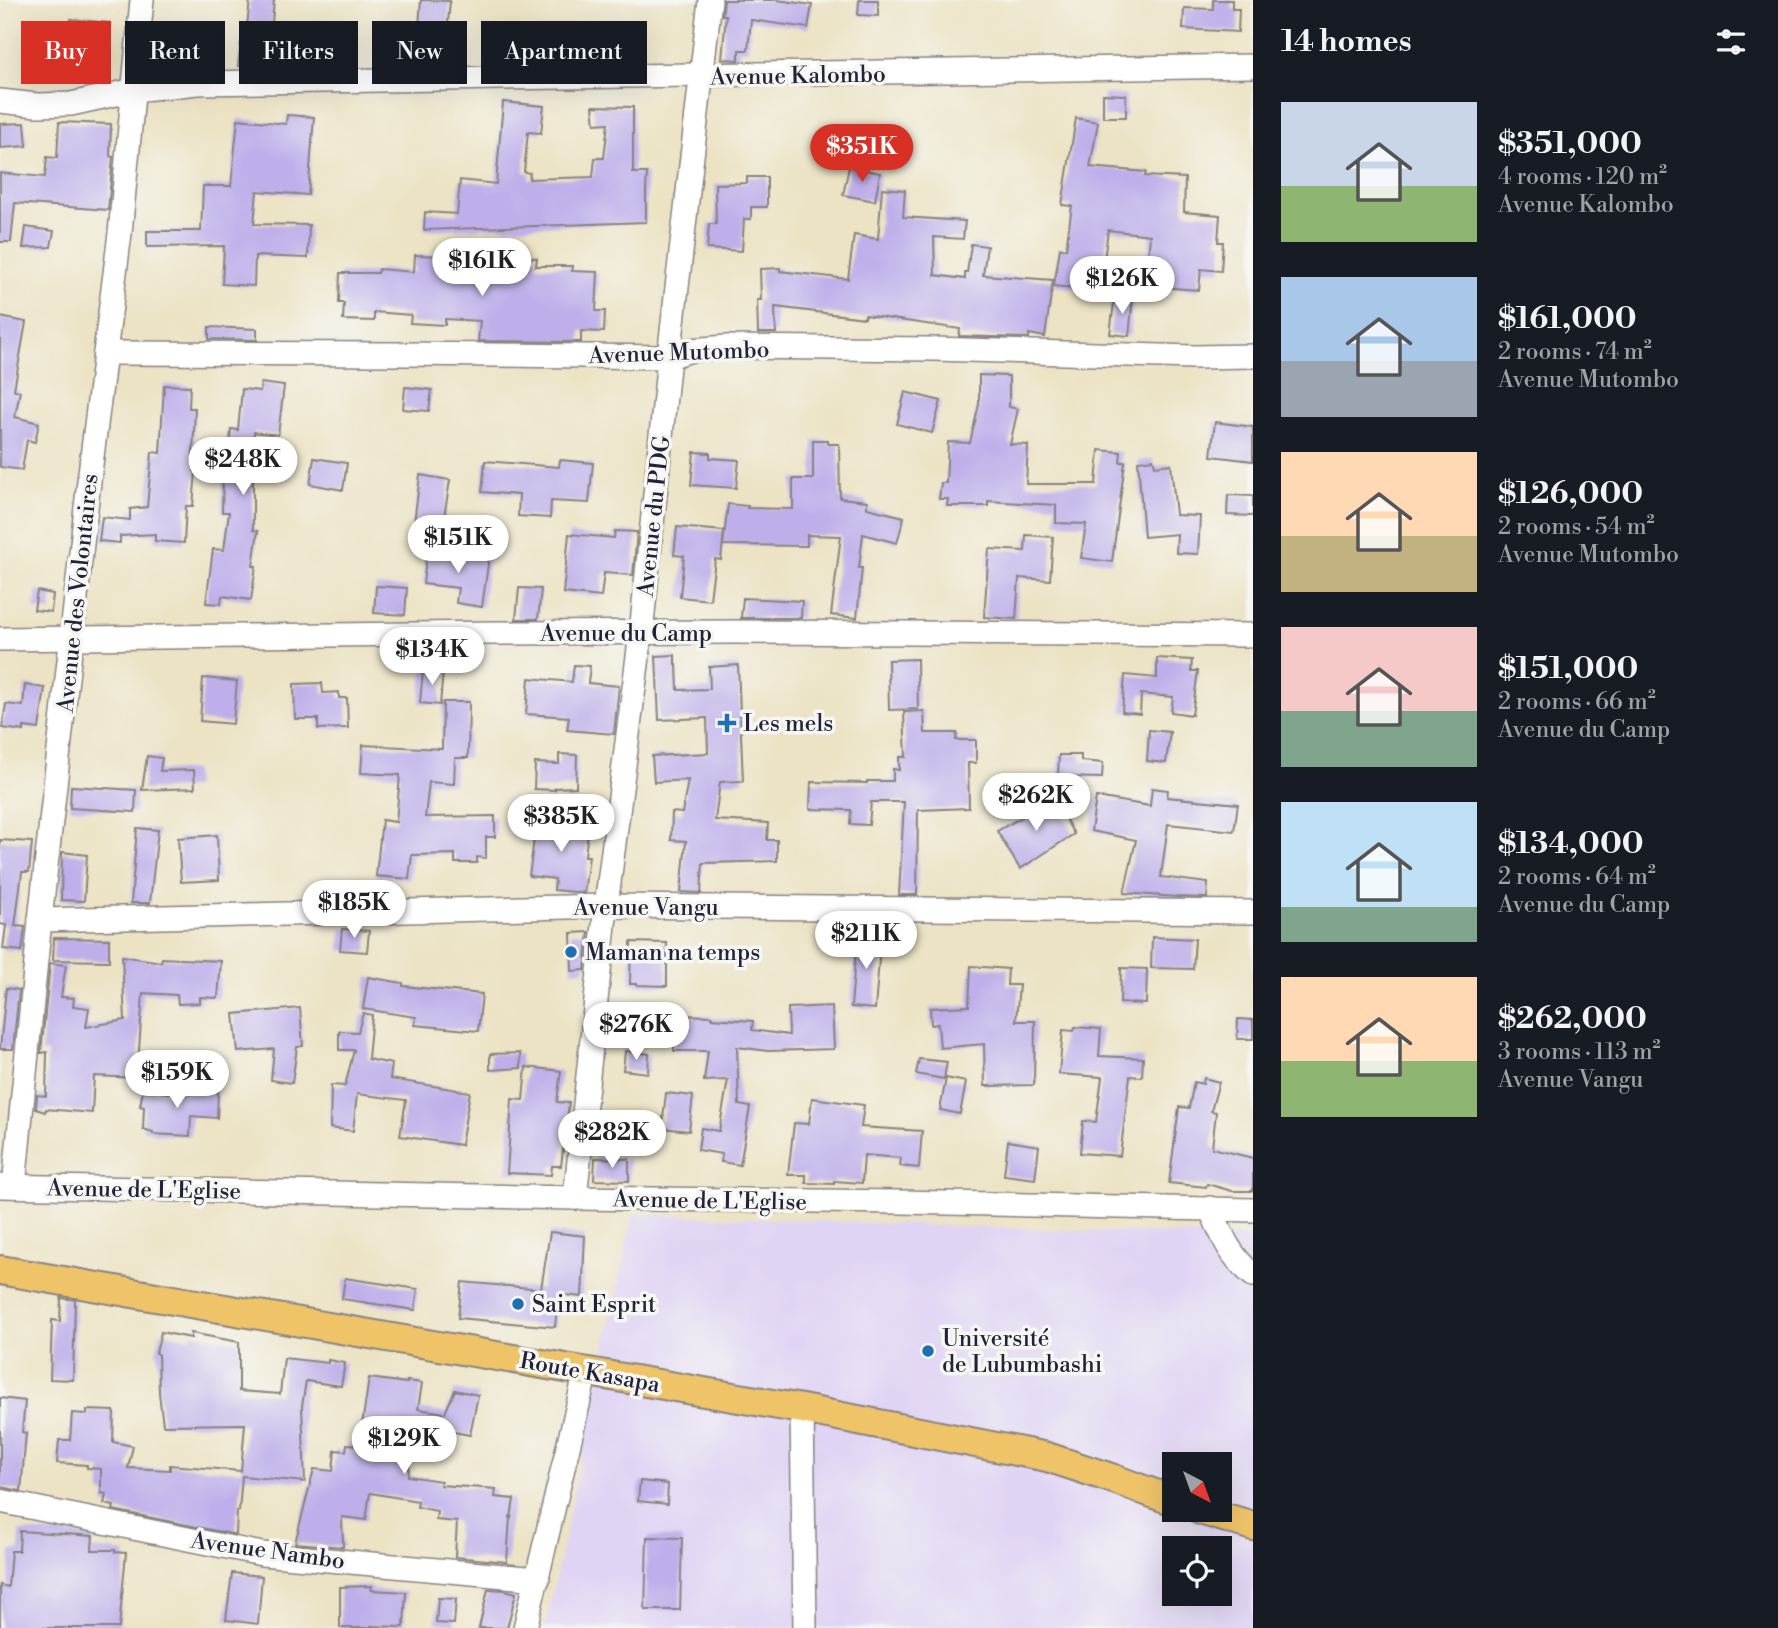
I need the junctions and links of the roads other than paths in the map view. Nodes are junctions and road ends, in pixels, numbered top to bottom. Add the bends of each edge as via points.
1 (142, 0) edge
2 (710, 0) edge
3 (1253, 66) edge
4 (703, 76) junction
5 (134, 90) junction
6 (0, 101) edge
7 (105, 353) junction
8 (1253, 356) edge
9 (669, 357) junction
10 (641, 633) junction
11 (1253, 635) edge
12 (72, 637) junction
13 (0, 639) edge
14 (606, 906) junction
15 (1253, 912) edge
16 (40, 920) junction
17 (7, 1186) edge
18 (575, 1198) junction
19 (1210, 1208) junction
20 (1253, 1210) edge
21 (0, 1270) edge
22 (1253, 1275) edge
23 (586, 1371) junction
24 (802, 1409) junction
25 (1162, 1497) edge
26 (0, 1501) edge
27 (1232, 1520) edge
28 (1253, 1526) edge
29 (538, 1579) junction
30 (525, 1628) edge
31 (805, 1628) edge

1 - 5 street, Avenue des Volontaires
2 - 4 street, Avenue du PDG
3 - 4 street, Avenue Kalombo
4 - 5 street, Avenue Kalombo via 197,83
4 - 9 street, Avenue du PDG
5 - 6 street, Avenue Kalombo via 71,104
5 - 7 street, Avenue des Volontaires
7 - 9 street, Avenue Mutombo
7 - 12 street, Avenue des Volontaires
8 - 9 street, Avenue Mutombo via 726,347
9 - 10 street, Avenue du PDG
10 - 11 street, Avenue du Camp
10 - 12 street, Avenue du Camp
10 - 14 street, Avenue du PDG
12 - 13 street, Avenue du Camp
12 - 16 street, Avenue des Volontaires
14 - 15 street, Avenue Vangu
14 - 16 street, Avenue Vangu
14 - 18 street, Avenue du PDG
16 - 17 street, Avenue des Volontaires
17 - 18 street, Avenue de L'Eglise
18 - 19 street, Avenue de L'Eglise
19 - 20 street, Avenue de L'Eglise
19 - 22 street via 1226,1243
21 - 23 main road, Route Kasapa
23 - 24 main road, Route Kasapa
23 - 29 street
24 - 25 main road, Route Kasapa via 1047,1457
24 - 31 street
26 - 29 street, Avenue Nambo via 262,1553
27 - 28 main road
29 - 30 street

